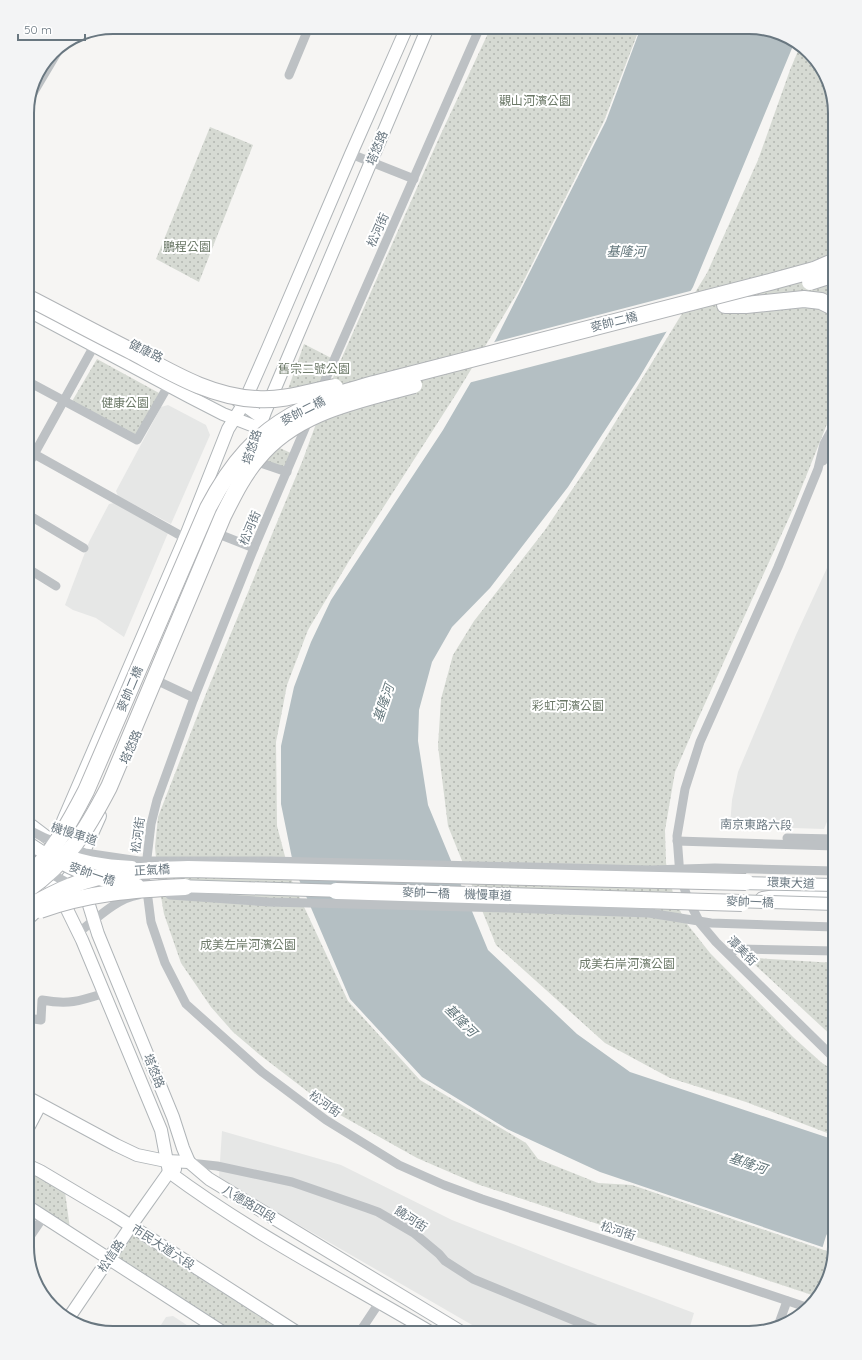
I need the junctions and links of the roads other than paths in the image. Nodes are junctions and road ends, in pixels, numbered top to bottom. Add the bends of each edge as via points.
1 (306, 34) edge
2 (404, 34) edge
3 (423, 34) edge
4 (477, 34) edge
5 (49, 67) edge
6 (289, 75) dead end
7 (42, 78) edge
8 (351, 154) junction
9 (371, 162) junction
10 (414, 179) junction
11 (828, 264) edge
12 (828, 276) edge
13 (34, 294) edge
14 (34, 301) edge
15 (828, 304) edge
16 (725, 305) junction
17 (34, 314) edge
18 (94, 346) junction
19 (199, 378) junction
20 (374, 384) junction
21 (34, 385) edge
22 (168, 386) junction
23 (190, 397) junction
24 (64, 402) junction
25 (243, 405) junction
26 (235, 419) junction
27 (260, 423) junction
28 (828, 437) edge
29 (34, 447) edge
30 (828, 451) edge
31 (34, 454) edge
32 (253, 458) junction
33 (818, 469) junction
34 (287, 472) junction
35 (34, 518) edge
36 (222, 535) junction
37 (185, 538) junction
38 (84, 548) dead end
39 (254, 548) junction
40 (34, 572) edge
41 (56, 586) dead end
42 (160, 682) junction
43 (194, 698) junction
44 (34, 828) edge
45 (34, 832) edge
46 (677, 838) junction
47 (828, 839) edge
48 (34, 840) edge
49 (54, 844) junction
50 (34, 846) edge
51 (828, 846) edge
52 (34, 863) edge
53 (34, 865) edge
54 (77, 867) junction
55 (188, 869) joint
56 (34, 871) edge
57 (828, 871) edge
58 (34, 872) edge
59 (746, 882) junction
60 (34, 884) edge
61 (828, 884) edge
62 (828, 884) edge
63 (185, 887) joint
64 (58, 891) junction
65 (147, 894) junction
66 (801, 894) junction
67 (828, 895) edge
68 (34, 901) edge
69 (742, 903) junction
70 (34, 904) edge
71 (828, 905) edge
72 (828, 905) edge
73 (34, 912) edge
74 (34, 913) edge
75 (94, 921) junction
76 (828, 927) edge
77 (78, 933) junction
78 (828, 951) edge
79 (729, 954) junction
80 (105, 993) junction
81 (34, 1019) edge
82 (828, 1052) edge
83 (34, 1101) edge
84 (40, 1104) junction
85 (34, 1116) edge
86 (189, 1162) junction
87 (34, 1163) edge
88 (167, 1167) junction
89 (34, 1169) edge
90 (77, 1193) junction
91 (34, 1210) edge
92 (44, 1216) junction
93 (131, 1227) junction
94 (34, 1231) edge
95 (109, 1258) junction
96 (787, 1301) junction
97 (379, 1303) junction
98 (801, 1306) edge
99 (71, 1314) edge
100 (780, 1319) edge
101 (213, 1326) edge
102 (287, 1326) edge
103 (364, 1326) edge
104 (420, 1326) edge
105 (451, 1326) edge
106 (588, 1326) edge

1 - 6 street
2 - 8 main road, 塔悠路
3 - 9 main road, 塔悠路
4 - 10 street, 松河街
5 - 7 street
8 - 9 street
8 - 25 main road, 塔悠路
9 - 10 street
9 - 27 main road, 塔悠路
10 - 34 street, 松河街
11 - 20 highway, 麥帥二橋, bridge via 770,282
12 - 16 highway, 麥帥二橋, bridge
13 - 19 main road, 健康路
14 - 20 highway, bridge via 182,378 209,390 234,397 258,400 288,397 349,383
15 - 16 highway via 804,299
16 - 32 highway, 麥帥二橋, bridge via 347,403 298,424
17 - 18 main road, 健康路
18 - 22 main road, 健康路
18 - 24 street
19 - 23 main road
19 - 25 main road, 健康路
20 - 53 highway, 麥帥二橋, bridge via 322,399 289,416 252,443 236,462 208,508 71,820 50,853
21 - 24 street
22 - 23 main road, 健康路
22 - 24 street via 137,440
23 - 26 main road, 健康路
24 - 29 street
25 - 26 main road, 塔悠路
25 - 27 main road, 健康路
26 - 27 main road, 健康路
26 - 37 main road, 塔悠路 via 228,429
27 - 32 main road, 塔悠路
28 - 33 street
30 - 33 street
31 - 37 street
32 - 34 street
32 - 36 main road, 塔悠路
32 - 54 highway, bridge via 238,474 223,499 93,799 81,827
32 - 60 highway, 麥帥二橋, bridge via 223,516 109,787 76,844 59,864
33 - 46 street, 潭美街 via 778,567 700,742 685,789
34 - 39 street, 松河街
35 - 38 street
36 - 39 street
36 - 42 main road, 塔悠路
37 - 49 main road, 塔悠路
39 - 43 street, 松河街
40 - 41 street
42 - 43 street
42 - 54 main road, 塔悠路
43 - 65 street, 松河街 via 157,800 151,824 145,875
44 - 49 main road
45 - 57 street, 機慢車道, bridge via 86,853 139,861
46 - 47 street, 南京東路六段
46 - 51 street
46 - 79 street, 潭美街 via 680,876 688,899 700,923
48 - 61 main road, 麥帥一橋, bridge via 67,856 94,863 127,867
49 - 52 main road
49 - 54 main road
50 - 71 main road, 麥帥一橋, bridge via 62,864 116,883
54 - 64 main road, 塔悠路
54 - 75 main road, 塔悠路
55 - 59 highway, 麥帥一橋, bridge
55 - 70 highway, 正氣橋, bridge via 138,870 107,875 71,885
56 - 76 street, 機慢車道, bridge via 101,891 269,902 649,913 711,923
58 - 64 main road, 塔悠路
59 - 62 highway, 環東大道, bridge
59 - 66 highway, bridge
63 - 69 highway, 麥帥一橋, bridge
63 - 73 highway, 正氣橋, bridge via 143,888 101,894
64 - 68 main road
64 - 74 main road
64 - 77 main road, 塔悠路
65 - 75 street via 134,896 115,905
65 - 96 street, 松河街 via 151,922 165,963 186,1004 262,1072 308,1108 352,1137 399,1165 465,1193
66 - 67 highway
66 - 69 highway, bridge
69 - 72 highway, 環東大道, bridge
75 - 77 street
75 - 86 main road, 塔悠路
77 - 80 main road, 塔悠路
78 - 79 street via 736,949
79 - 82 street, 潭美街
80 - 81 street via 73,1002 42,1000 41,1020
80 - 88 main road, 塔悠路 via 161,1130
83 - 84 main road, 八德路四段
84 - 85 main road
84 - 88 main road, 八德路四段 via 137,1155
86 - 88 main road, 八德路四段
86 - 105 main road, 八德路四段 via 209,1179
86 - 106 street, 饒河街 via 292,1182 378,1212 414,1233 445,1261 473,1279
87 - 90 main road
88 - 93 main road, 松信路
88 - 97 main road, 八德路四段 via 206,1200
89 - 90 main road, 市民大道六段
90 - 93 main road, 市民大道六段
91 - 92 main road
92 - 94 street
92 - 95 main road
93 - 95 main road, 松信路
93 - 102 main road, 市民大道六段
95 - 99 main road, 松信路
95 - 101 main road
96 - 98 street, 松河街
96 - 100 street
97 - 103 street
97 - 104 main road, 八德路四段

